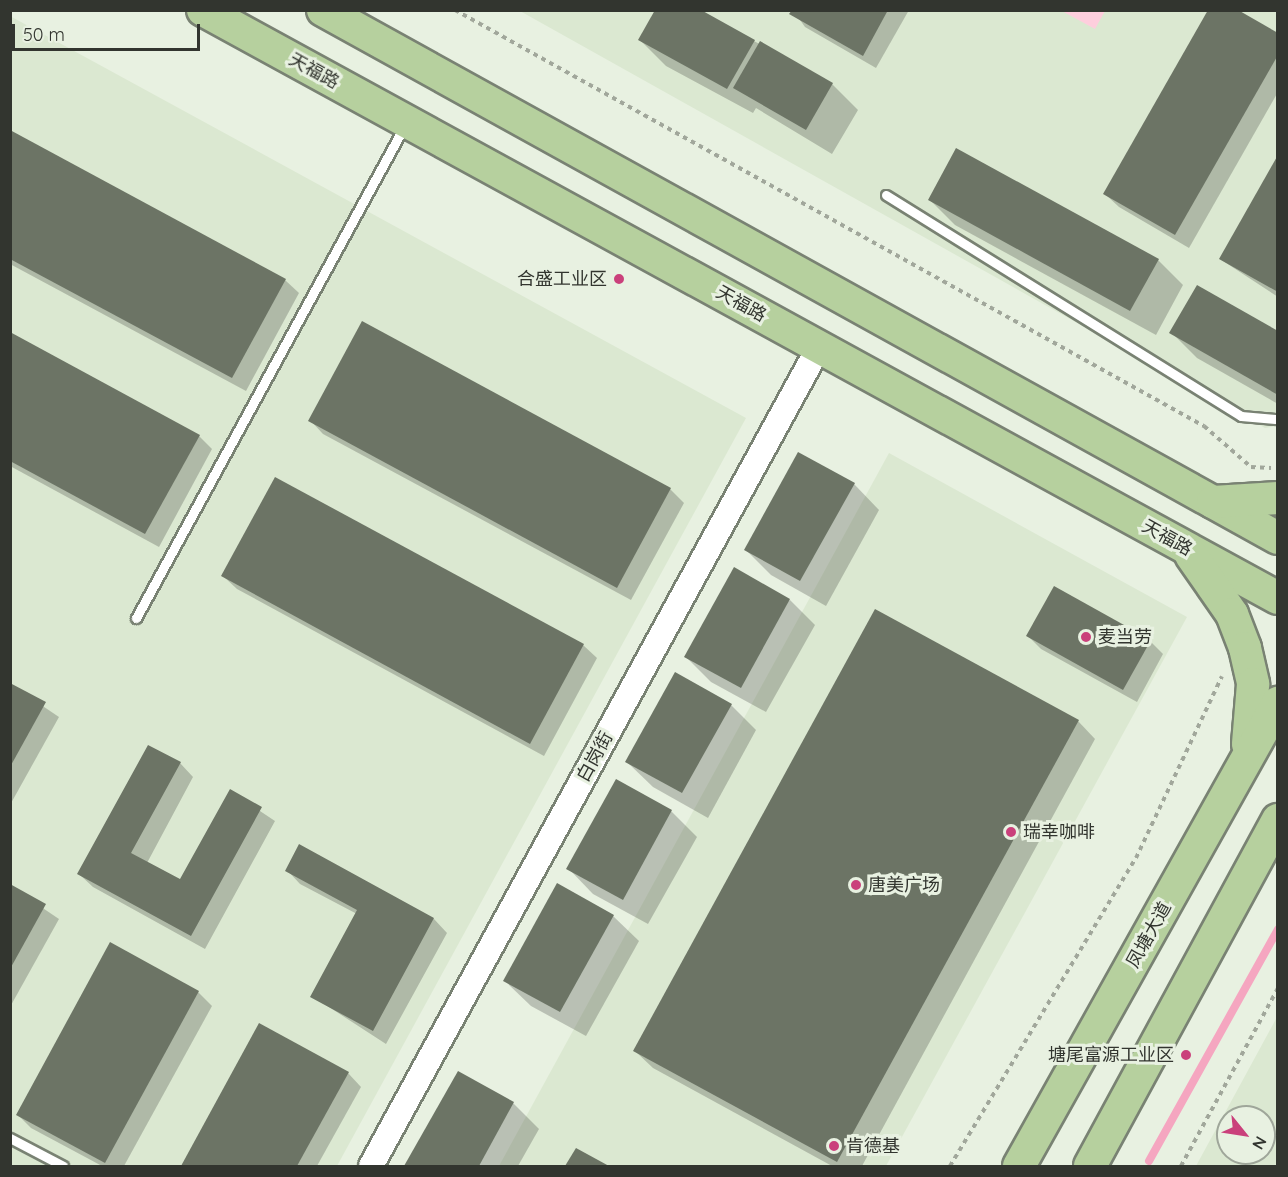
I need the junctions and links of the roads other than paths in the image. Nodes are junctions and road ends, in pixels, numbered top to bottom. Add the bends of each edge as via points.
1 (203, 10) edge
2 (323, 10) edge
3 (407, 122) junction
4 (886, 195) dead end
5 (819, 347) junction
6 (1278, 419) edge
7 (1278, 498) edge
8 (1212, 502) junction
9 (1278, 538) edge
10 (1185, 548) junction
11 (1278, 598) edge
12 (136, 618) dead end
13 (1278, 703) edge
14 (1242, 769) junction
15 (1278, 820) edge
16 (10, 1138) edge
17 (63, 1167) edge
18 (370, 1167) edge
19 (1019, 1167) edge
20 (1090, 1167) edge

1 - 3 main road, 天福路
2 - 8 main road
3 - 5 main road, 天福路
3 - 12 lane
4 - 6 lane via 1241,416
5 - 10 main road, 天福路
5 - 18 street, 白岗街
7 - 8 main road
8 - 9 main road
10 - 11 main road, 天福路
10 - 14 main road via 1232,614 1245,648 1252,704
13 - 14 main road, 凤塘大道
14 - 19 main road, 凤塘大道
15 - 20 main road
16 - 17 lane

